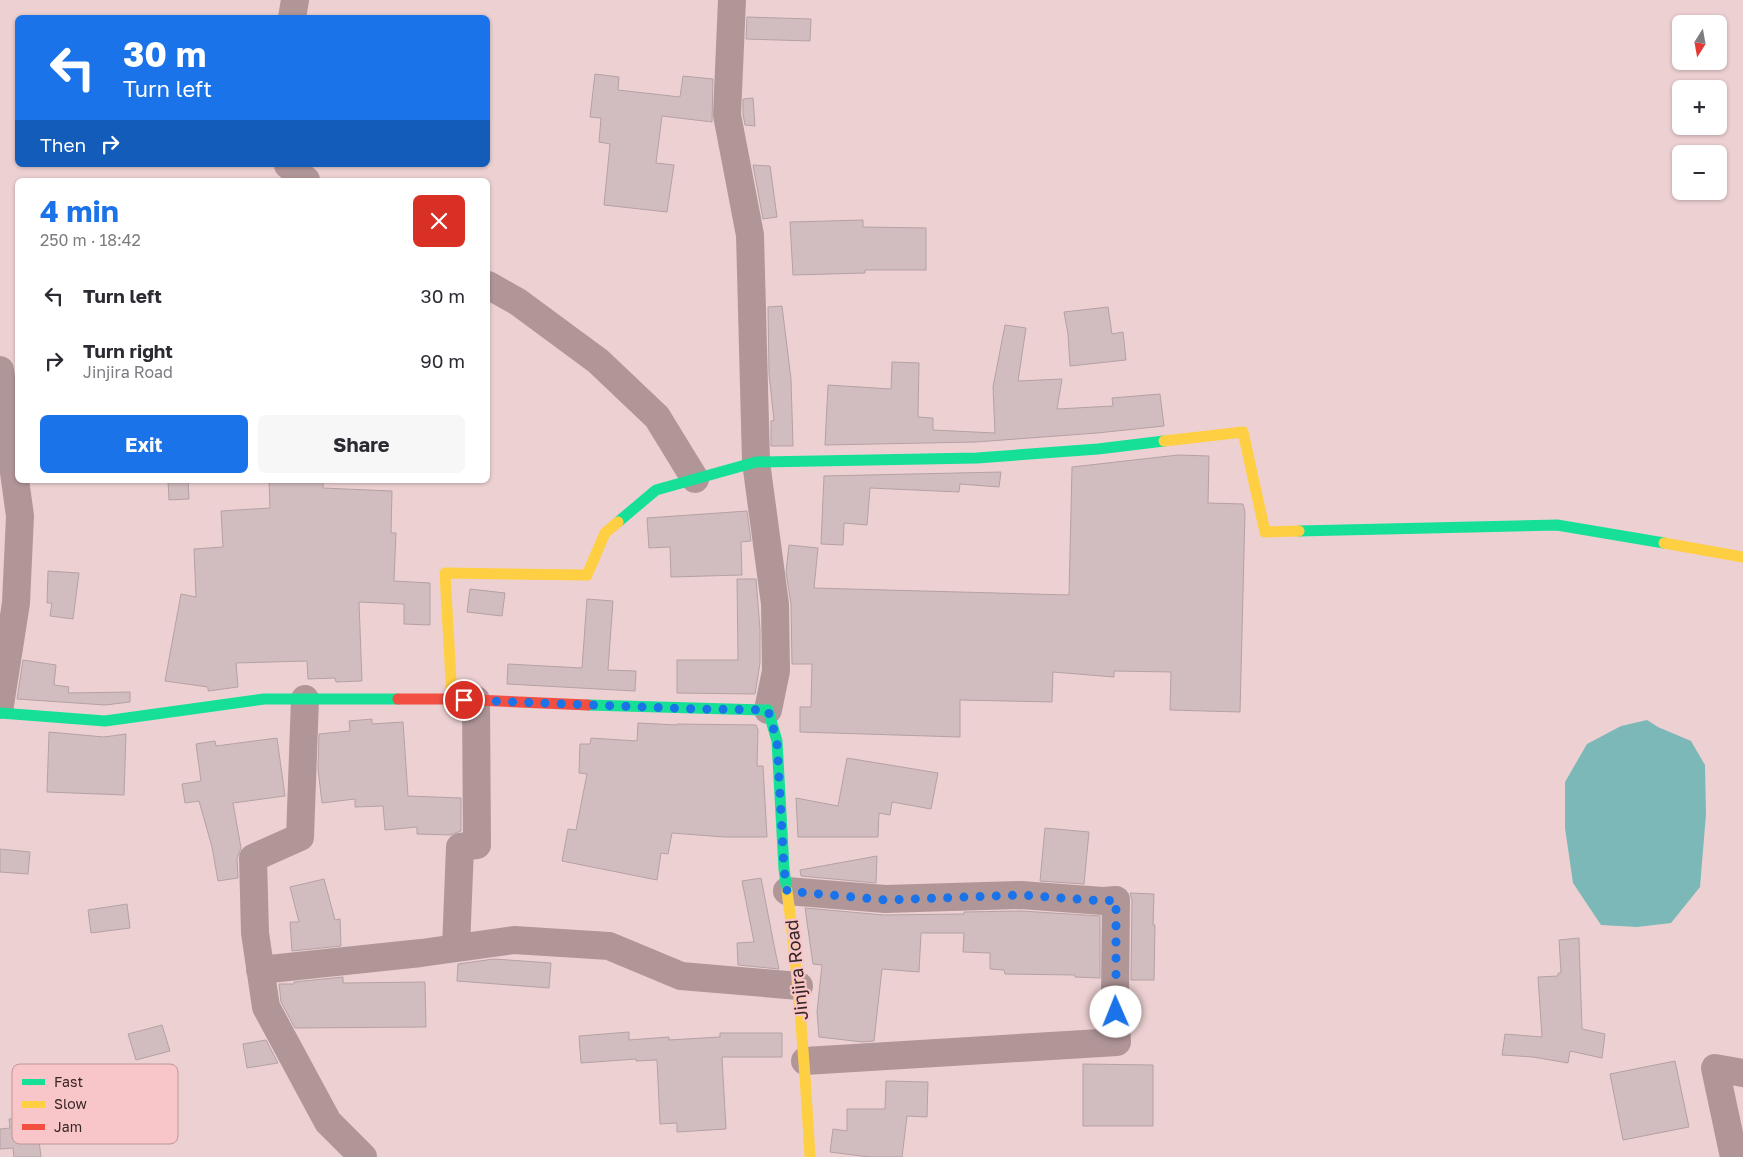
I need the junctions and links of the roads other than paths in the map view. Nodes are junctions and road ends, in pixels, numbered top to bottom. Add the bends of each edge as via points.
1 (295, 0) edge
2 (732, 0) edge
3 (292, 15) edge
4 (290, 167) edge
5 (304, 178) edge
6 (490, 285) edge
7 (0, 370) edge
8 (756, 462) junction
9 (696, 479) junction
10 (15, 480) edge
11 (15, 483) edge
12 (1743, 557) edge
13 (305, 699) junction
14 (464, 700) junction
15 (0, 705) edge
16 (768, 710) junction
17 (0, 713) edge
18 (787, 891) junction
19 (456, 948) junction
20 (260, 970) junction
21 (799, 986) junction
22 (805, 1061) junction
23 (1743, 1073) edge
24 (363, 1157) edge
25 (810, 1157) edge
26 (1734, 1157) edge

1 - 3 street
2 - 8 street via 727,115 750,235
4 - 5 street
6 - 9 street via 518,302 612,374 657,417
7 - 10 street
8 - 9 street
8 - 12 street via 977,458 1098,449 1243,432 1265,532 1557,525
8 - 16 street via 775,604 776,671
9 - 14 street via 656,490 605,532 587,575 445,572
11 - 15 street via 20,516 16,603
13 - 14 street
13 - 17 street via 264,699 105,721
13 - 20 street via 300,837 253,858 255,933
14 - 16 street
14 - 19 street via 476,845 460,847
16 - 18 street, Jinjira Road via 777,741
18 - 21 street, Jinjira Road
18 - 22 street via 885,900 1021,895 1116,900 1118,1042
19 - 20 street
19 - 21 street via 514,940 609,946 681,976
20 - 24 street via 266,1007 328,1122
21 - 22 street, Jinjira Road
22 - 25 street, Jinjira Road
23 - 26 street via 1715,1068

